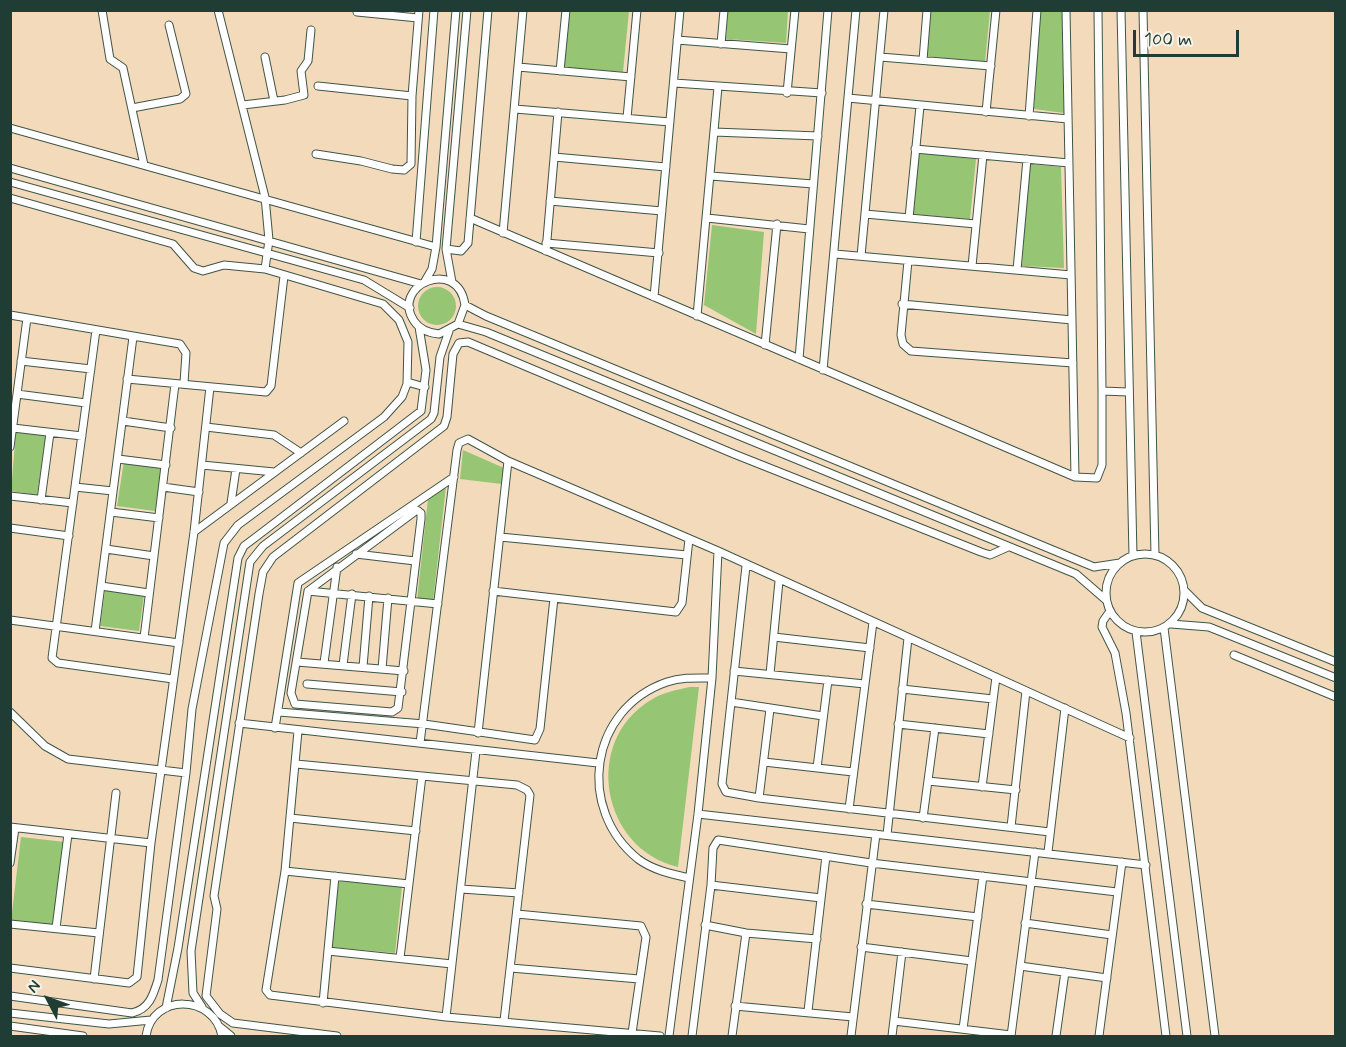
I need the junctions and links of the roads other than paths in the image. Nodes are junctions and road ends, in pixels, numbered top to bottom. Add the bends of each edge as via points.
1 (102, 10) edge
2 (218, 10) edge
3 (434, 10) edge
4 (456, 10) edge
5 (467, 10) edge
6 (488, 10) edge
7 (523, 10) edge
8 (566, 10) edge
9 (637, 10) edge
10 (680, 10) edge
11 (724, 10) edge
12 (795, 10) edge
13 (828, 10) edge
14 (856, 10) edge
15 (884, 10) edge
16 (927, 10) edge
17 (996, 10) edge
18 (1037, 10) edge
19 (1066, 10) edge
20 (1098, 10) edge
21 (1121, 10) edge
22 (1143, 10) edge
23 (357, 12) edge
24 (419, 14) edge
25 (170, 25) dead end
26 (311, 30) dead end
27 (677, 40) junction
28 (721, 44) junction
29 (791, 50) junction
30 (265, 57) dead end
31 (880, 57) junction
32 (923, 60) junction
33 (991, 66) junction
34 (518, 67) junction
35 (560, 71) junction
36 (631, 77) junction
37 (674, 83) junction
38 (318, 86) dead end
39 (718, 87) junction
40 (787, 93) junction
41 (822, 93) junction
42 (412, 96) junction
43 (848, 98) junction
44 (274, 102) junction
45 (876, 102) junction
46 (243, 105) junction
47 (920, 106) junction
48 (132, 108) junction
49 (515, 109) junction
50 (558, 112) junction
51 (986, 112) junction
52 (1029, 116) junction
53 (627, 118) junction
54 (1068, 119) junction
55 (670, 122) junction
56 (10, 128) edge
57 (714, 132) junction
58 (818, 136) junction
59 (915, 149) junction
60 (316, 154) dead end
61 (983, 155) junction
62 (554, 158) junction
63 (1027, 159) junction
64 (1069, 163) junction
65 (144, 165) junction
66 (666, 167) junction
67 (10, 168) edge
68 (711, 176) junction
69 (10, 182) edge
70 (813, 183) junction
71 (265, 197) junction
72 (10, 198) edge
73 (550, 201) junction
74 (662, 211) junction
75 (865, 214) junction
76 (470, 218) junction
77 (707, 218) junction
78 (909, 218) junction
79 (777, 224) junction
80 (976, 224) junction
81 (810, 229) junction
82 (503, 233) junction
83 (269, 240) junction
84 (416, 242) junction
85 (436, 247) junction
86 (546, 247) junction
87 (446, 249) junction
88 (659, 253) junction
89 (268, 254) junction
90 (835, 254) junction
91 (861, 256) junction
92 (908, 261) junction
93 (972, 266) junction
94 (265, 269) junction
95 (1017, 270) junction
96 (1071, 275) junction
97 (284, 276) junction
98 (452, 282) junction
99 (423, 283) junction
100 (654, 297) junction
101 (902, 304) junction
102 (465, 305) junction
103 (410, 308) junction
104 (10, 315) edge
105 (697, 316) junction
106 (27, 318) junction
107 (1072, 320) junction
108 (458, 324) junction
109 (419, 327) junction
110 (96, 330) junction
111 (449, 331) junction
112 (133, 337) junction
113 (765, 345) junction
114 (799, 359) junction
115 (21, 361) junction
116 (1073, 363) junction
117 (91, 369) junction
118 (823, 370) junction
119 (127, 379) junction
120 (437, 381) junction
121 (407, 382) junction
122 (450, 382) junction
123 (179, 384) junction
124 (210, 387) junction
125 (425, 387) junction
126 (1102, 391) junction
127 (1128, 392) junction
128 (17, 394) junction
129 (86, 403) junction
130 (344, 421) dead end
131 (123, 422) junction
132 (206, 427) junction
133 (13, 428) junction
134 (171, 428) junction
135 (50, 433) junction
136 (82, 436) junction
137 (10, 447) edge
138 (301, 453) junction
139 (118, 459) junction
140 (508, 461) junction
141 (166, 465) junction
142 (202, 465) junction
143 (236, 469) junction
144 (275, 472) junction
145 (454, 477) junction
146 (1075, 477) junction
147 (75, 487) junction
148 (163, 487) junction
149 (113, 491) junction
150 (199, 492) junction
151 (10, 496) edge
152 (41, 500) junction
153 (73, 503) junction
154 (231, 503) junction
155 (111, 512) junction
156 (159, 518) junction
157 (10, 528) edge
158 (194, 532) junction
159 (69, 536) junction
160 (500, 537) junction
161 (689, 539) junction
162 (1008, 547) junction
163 (106, 549) junction
164 (718, 551) junction
165 (356, 554) junction
166 (687, 555) junction
167 (1155, 555) junction
168 (154, 556) junction
169 (1133, 556) junction
170 (415, 561) junction
171 (1120, 563) junction
172 (746, 566) junction
173 (337, 567) junction
174 (779, 581) junction
175 (101, 586) junction
176 (308, 591) junction
177 (493, 591) junction
178 (1185, 591) junction
179 (332, 592) junction
180 (149, 593) junction
181 (352, 594) junction
182 (369, 596) junction
183 (388, 598) junction
184 (554, 598) junction
185 (411, 600) junction
186 (1106, 600) junction
187 (438, 604) junction
188 (1110, 611) junction
189 (10, 620) edge
190 (873, 622) junction
191 (56, 625) junction
192 (1167, 626) junction
193 (95, 631) junction
194 (1136, 632) junction
195 (774, 637) junction
196 (144, 638) junction
197 (908, 638) junction
198 (179, 643) junction
199 (870, 648) junction
200 (1234, 656) dead end
201 (297, 662) junction
202 (1335, 662) edge
203 (324, 663) junction
204 (343, 665) junction
205 (363, 667) junction
206 (382, 669) junction
207 (404, 671) junction
208 (734, 671) junction
209 (770, 674) junction
210 (996, 677) junction
211 (712, 678) junction
212 (1335, 678) edge
213 (173, 680) junction
214 (828, 680) junction
215 (307, 684) dead end
216 (865, 684) junction
217 (902, 689) junction
218 (1026, 691) junction
219 (402, 692) junction
220 (1335, 697) edge
221 (993, 699) junction
222 (731, 702) junction
223 (1065, 708) junction
224 (770, 710) junction
225 (10, 712) edge
226 (279, 712) junction
227 (823, 716) junction
228 (239, 723) junction
229 (424, 724) junction
230 (898, 724) junction
231 (275, 728) junction
232 (935, 728) junction
233 (298, 731) junction
234 (478, 733) junction
235 (989, 734) junction
236 (1130, 738) junction
237 (420, 743) junction
238 (476, 751) junction
239 (764, 762) junction
240 (598, 763) junction
241 (296, 764) junction
242 (817, 768) junction
243 (161, 770) junction
244 (853, 772) junction
245 (186, 773) junction
246 (422, 776) junction
247 (474, 781) junction
248 (928, 781) junction
249 (982, 787) junction
250 (1016, 790) junction
251 (116, 793) dead end
252 (759, 798) junction
253 (849, 809) junction
254 (698, 813) junction
255 (888, 814) junction
256 (290, 818) junction
257 (923, 818) junction
258 (13, 827) edge
259 (1011, 827) junction
260 (416, 831) junction
261 (1050, 832) junction
262 (68, 834) junction
263 (876, 834) junction
264 (886, 835) junction
265 (110, 840) junction
266 (151, 843) junction
267 (1035, 852) junction
268 (1048, 852) junction
269 (825, 856) junction
270 (1122, 862) junction
271 (10, 863) edge
272 (871, 863) junction
273 (1146, 865) junction
274 (285, 871) junction
275 (335, 876) junction
276 (983, 876) junction
277 (689, 878) junction
278 (1030, 882) junction
279 (409, 884) junction
280 (711, 885) junction
281 (461, 889) junction
282 (1117, 892) junction
283 (519, 893) junction
284 (821, 897) junction
285 (866, 904) junction
286 (517, 914) junction
287 (978, 917) junction
288 (1025, 923) junction
289 (10, 924) edge
290 (705, 926) junction
291 (56, 928) junction
292 (99, 933) junction
293 (746, 933) junction
294 (1112, 935) junction
295 (817, 939) junction
296 (861, 947) junction
297 (328, 951) junction
298 (902, 952) junction
299 (400, 958) junction
300 (972, 961) junction
301 (452, 964) junction
302 (1020, 966) junction
303 (10, 968) edge
304 (510, 968) junction
305 (1065, 972) junction
306 (1107, 978) junction
307 (94, 979) junction
308 (639, 979) junction
309 (10, 996) edge
310 (322, 1003) junction
311 (735, 1006) junction
312 (202, 1007) junction
313 (166, 1008) junction
314 (808, 1011) junction
315 (10, 1013) edge
316 (446, 1017) junction
317 (853, 1017) junction
318 (151, 1020) junction
319 (504, 1021) junction
320 (894, 1022) junction
321 (10, 1026) edge
322 (220, 1027) junction
323 (963, 1029) junction
324 (632, 1033) junction
325 (83, 1036) edge
326 (146, 1036) edge
327 (222, 1036) edge
328 (231, 1036) edge
329 (337, 1036) edge
330 (660, 1036) edge
331 (669, 1036) edge
332 (692, 1036) edge
333 (732, 1036) edge
334 (851, 1036) edge
335 (892, 1036) edge
336 (1011, 1036) edge
337 (1056, 1036) edge
338 (1100, 1036) edge
339 (1166, 1036) edge
340 (1187, 1036) edge
341 (1215, 1036) edge

1 - 48 street via 109,56 122,66
2 - 46 street
3 - 84 street
4 - 85 street
5 - 87 street
6 - 76 street
7 - 34 street
8 - 35 street
9 - 36 street
10 - 27 street
11 - 28 street
12 - 29 street
13 - 41 street
14 - 43 street
15 - 31 street
16 - 32 street
17 - 33 street
18 - 52 street
19 - 54 street
20 - 126 street
21 - 127 street
22 - 167 street
23 - 24 street
24 - 42 street
25 - 48 street via 186,94 180,99
26 - 44 street via 309,57 301,71 305,93 302,97
27 - 28 street
27 - 37 street
28 - 29 street
29 - 40 street
30 - 44 street
31 - 32 street
31 - 45 street
32 - 33 street
33 - 51 street
34 - 35 street
34 - 49 street
35 - 36 street
36 - 53 street
37 - 39 street
37 - 55 street
38 - 42 street
39 - 40 street
39 - 57 street
40 - 41 street
41 - 58 street
42 - 60 street via 408,168 392,169
43 - 45 street
43 - 90 street
44 - 46 street
45 - 47 street
45 - 75 street
46 - 71 street
47 - 51 street
47 - 59 street
48 - 65 street
49 - 50 street
49 - 82 street
50 - 53 street
50 - 62 street
51 - 52 street
52 - 54 street
53 - 55 street
54 - 64 street
55 - 66 street
56 - 65 street
57 - 58 street
57 - 68 street
58 - 70 street
59 - 61 street
59 - 78 street
61 - 63 street
61 - 80 street
62 - 66 street
62 - 73 street
63 - 64 street
63 - 95 street
64 - 96 street
65 - 71 street
66 - 74 street
67 - 83 street
68 - 70 street
68 - 77 street
69 - 89 street
70 - 81 street
71 - 83 street
71 - 84 street
72 - 94 street via 173,244 194,268 224,265
73 - 74 street
73 - 86 street
74 - 88 street
75 - 78 street
75 - 91 street
76 - 82 street
76 - 87 street via 465,249
77 - 79 street
77 - 105 street
78 - 80 street
79 - 81 street
79 - 113 street
80 - 93 street
81 - 114 street
82 - 86 street
83 - 89 street
83 - 99 street
84 - 85 street
85 - 99 street via 432,269
86 - 88 street
86 - 100 street
87 - 98 street
88 - 100 street
89 - 94 street
89 - 103 street via 364,280
90 - 91 street
90 - 118 street
91 - 92 street
92 - 93 street
92 - 101 street
93 - 95 street
94 - 97 street
95 - 96 street
96 - 107 street
97 - 121 street via 383,303 406,333
97 - 124 street via 269,390 263,393
98 - 99 street via 436,278
98 - 102 street
99 - 103 street via 414,292
100 - 105 street
101 - 107 street
101 - 116 street via 902,341 911,351
102 - 108 street
102 - 171 street via 1094,567
103 - 109 street
104 - 106 street
105 - 113 street
106 - 110 street
106 - 115 street
107 - 116 street
108 - 111 street
108 - 162 street via 486,332
109 - 111 street via 434,333
109 - 125 street via 425,353
110 - 112 street
110 - 117 street
111 - 120 street
112 - 119 street
112 - 123 street via 183,346 186,353
113 - 114 street
114 - 118 street
115 - 117 street
115 - 128 street
116 - 146 street
117 - 129 street
118 - 146 street
119 - 123 street
119 - 131 street
120 - 122 street
120 - 312 street via 434,413 425,425 263,546 250,562 191,951 194,993
121 - 125 street
121 - 245 street via 402,397 384,417 238,525 224,543 192,709
122 - 162 street via 454,350 459,343 468,342 723,450 981,552 990,555
122 - 228 street via 444,426 266,565
123 - 124 street
123 - 134 street
124 - 132 street
125 - 313 street via 421,411 415,418 244,546 238,558
126 - 127 street
126 - 146 street via 1099,475 1092,479
127 - 169 street
128 - 129 street
128 - 133 street
129 - 136 street
130 - 138 street
131 - 134 street
131 - 139 street
132 - 138 street via 274,435
132 - 142 street
133 - 135 street
133 - 137 street
134 - 141 street
135 - 136 street
135 - 152 street
136 - 147 street
138 - 144 street
139 - 141 street
139 - 149 street
140 - 145 street via 468,439 463,440 457,450
140 - 160 street
140 - 161 street
141 - 148 street
142 - 143 street
142 - 150 street
143 - 144 street
143 - 154 street
144 - 154 street
145 - 187 street
145 - 226 street via 298,583
147 - 149 street
147 - 153 street
148 - 150 street
148 - 156 street
149 - 155 street
150 - 158 street
151 - 152 street
152 - 153 street
153 - 159 street
154 - 158 street
155 - 156 street
155 - 163 street
156 - 168 street
157 - 159 street
158 - 198 street
159 - 191 street
160 - 166 street
160 - 177 street
161 - 164 street
161 - 166 street
162 - 186 street via 1076,574
163 - 168 street
163 - 175 street
164 - 172 street
164 - 211 street
165 - 170 street
165 - 170 street via 417,510 421,516
165 - 173 street
166 - 184 street via 682,603 676,612
167 - 169 street
167 - 178 street via 1176,568
168 - 180 street
169 - 171 street
170 - 185 street
171 - 186 street via 1109,580
172 - 174 street
172 - 208 street
173 - 176 street
173 - 179 street
174 - 190 street
174 - 195 street
175 - 180 street
175 - 193 street
176 - 179 street
176 - 201 street
177 - 184 street
177 - 234 street
178 - 192 street via 1179,614
178 - 202 street via 1202,608
179 - 181 street
179 - 203 street
180 - 196 street
181 - 182 street
181 - 204 street
182 - 183 street
182 - 205 street
183 - 185 street
183 - 206 street
184 - 234 street via 537,738
185 - 187 street
185 - 207 street
186 - 188 street
187 - 229 street
188 - 194 street via 1125,628
188 - 236 street via 1102,627 1115,653
189 - 191 street
190 - 197 street
190 - 199 street
191 - 193 street
191 - 213 street via 52,654 58,663
192 - 194 street via 1155,632
192 - 212 street via 1209,627
192 - 341 street
193 - 196 street
194 - 340 street
195 - 199 street
195 - 209 street
196 - 198 street
197 - 210 street
197 - 217 street
198 - 213 street
199 - 216 street
200 - 220 street
201 - 203 street
201 - 219 street via 291,693 295,704 392,712 400,705
203 - 204 street
204 - 205 street
205 - 206 street
206 - 207 street
207 - 219 street
208 - 209 street
208 - 222 street
209 - 214 street
210 - 218 street
210 - 221 street
211 - 240 street via 667,682 646,692 614,724
211 - 254 street
213 - 243 street
214 - 216 street
214 - 227 street
215 - 219 street
216 - 244 street
217 - 221 street
217 - 230 street
218 - 223 street
218 - 250 street
221 - 235 street
222 - 224 street
222 - 252 street via 723,789 730,794
223 - 236 street
223 - 261 street
224 - 227 street
224 - 239 street
225 - 243 street via 45,746 68,759
226 - 229 street
226 - 231 street
227 - 242 street
228 - 231 street
228 - 329 street via 213,896 217,909 206,996 233,1023
229 - 234 street
229 - 237 street
230 - 232 street
230 - 255 street
231 - 233 street
232 - 235 street
232 - 248 street
233 - 237 street
233 - 241 street
235 - 249 street
236 - 273 street
237 - 238 street
238 - 240 street
238 - 247 street
239 - 242 street
239 - 252 street
240 - 277 street via 599,794 606,819 620,842 647,864
241 - 246 street
241 - 256 street
242 - 244 street
243 - 245 street
243 - 266 street
244 - 253 street
245 - 309 street via 158,980 146,1006 132,1013
246 - 247 street
246 - 260 street
247 - 281 street
247 - 283 street via 517,785 530,795
248 - 249 street
248 - 257 street
249 - 250 street
250 - 259 street
251 - 265 street
252 - 253 street
253 - 255 street
254 - 263 street
254 - 277 street
255 - 257 street
255 - 264 street
256 - 260 street
256 - 274 street
257 - 259 street
258 - 262 street
258 - 271 street
259 - 261 street
260 - 279 street
261 - 268 street
262 - 265 street
262 - 291 street
263 - 264 street
263 - 272 street
264 - 267 street
265 - 266 street
265 - 292 street
266 - 307 street via 137,978 129,983
267 - 268 street
267 - 278 street
268 - 270 street
269 - 272 street
269 - 280 street via 718,840 713,848
269 - 284 street
270 - 273 street
270 - 282 street
272 - 276 street
272 - 285 street
273 - 339 street
274 - 275 street
274 - 310 street via 266,990 273,996
275 - 279 street
275 - 297 street
276 - 278 street
276 - 287 street
277 - 331 street
278 - 282 street
278 - 288 street
279 - 299 street
280 - 284 street
280 - 290 street
281 - 283 street
281 - 301 street
282 - 294 street
283 - 286 street
284 - 295 street
285 - 287 street
285 - 296 street
286 - 304 street
286 - 308 street via 641,926 646,937
287 - 300 street
288 - 294 street
288 - 302 street
289 - 291 street
290 - 293 street
290 - 332 street
291 - 292 street
292 - 307 street
293 - 295 street
293 - 311 street
294 - 306 street
295 - 314 street
296 - 298 street
296 - 317 street
297 - 299 street
297 - 310 street
298 - 300 street
298 - 320 street
299 - 301 street
300 - 323 street
301 - 316 street
302 - 305 street
302 - 336 street
303 - 307 street
304 - 308 street
304 - 319 street
305 - 306 street
305 - 337 street
306 - 338 street
308 - 324 street
310 - 316 street
311 - 314 street
311 - 333 street
312 - 313 street via 177,1004
312 - 322 street
313 - 318 street
314 - 317 street
315 - 318 street via 109,1024
316 - 319 street
317 - 334 street
318 - 326 street
319 - 324 street
320 - 323 street
320 - 335 street
321 - 325 street
322 - 327 street
322 - 328 street
323 - 336 street
324 - 330 street

